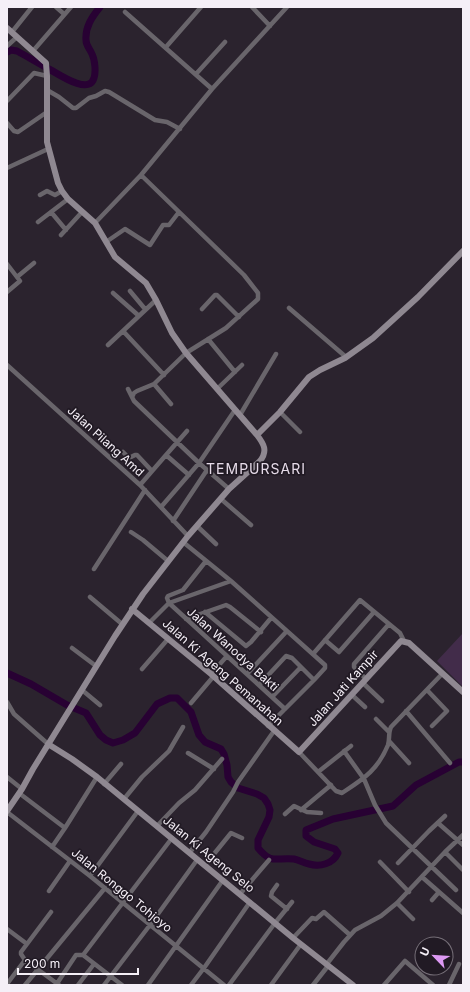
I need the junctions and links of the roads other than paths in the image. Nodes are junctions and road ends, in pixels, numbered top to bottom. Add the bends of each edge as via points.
1 (32, 7) edge
2 (56, 7) edge
3 (71, 7) edge
4 (201, 7) edge
5 (252, 7) edge
6 (287, 7) edge
7 (125, 12) dead end
8 (64, 14) junction
9 (270, 26) junction
10 (12, 32) edge
11 (225, 42) dead end
12 (7, 46) edge
13 (166, 47) junction
14 (33, 51) junction
15 (46, 70) junction
16 (196, 74) junction
17 (212, 89) junction
18 (47, 90) junction
19 (7, 101) edge
20 (47, 112) junction
21 (7, 123) edge
22 (180, 129) junction
23 (48, 149) junction
24 (7, 168) edge
25 (141, 174) junction
26 (62, 191) junction
27 (40, 195) dead end
28 (68, 199) junction
29 (51, 212) junction
30 (82, 212) junction
31 (179, 212) junction
32 (38, 222) dead end
33 (95, 223) junction
34 (66, 230) junction
35 (61, 235) dead end
36 (106, 242) junction
37 (463, 251) edge
38 (34, 263) dead end
39 (7, 264) edge
40 (17, 277) junction
41 (130, 290) dead end
42 (7, 292) edge
43 (113, 293) dead end
44 (156, 300) junction
45 (289, 308) dead end
46 (145, 309) junction
47 (202, 309) dead end
48 (138, 316) junction
49 (239, 317) junction
50 (123, 331) junction
51 (208, 339) junction
52 (108, 345) dead end
53 (186, 353) junction
54 (276, 354) dead end
55 (346, 357) junction
56 (7, 365) edge
57 (242, 365) dead end
58 (235, 372) junction
59 (164, 375) junction
60 (154, 384) junction
61 (128, 388) dead end
62 (217, 389) junction
63 (132, 397) junction
64 (171, 404) dead end
65 (234, 410) junction
66 (280, 412) junction
67 (240, 415) junction
68 (187, 431) dead end
69 (300, 432) dead end
70 (257, 435) junction
71 (177, 441) junction
72 (123, 452) dead end
73 (166, 455) junction
74 (199, 463) junction
75 (207, 470) junction
76 (152, 471) junction
77 (188, 475) junction
78 (140, 484) junction
79 (229, 489) junction
80 (145, 490) junction
81 (221, 499) junction
82 (161, 507) junction
83 (173, 521) junction
84 (251, 525) dead end
85 (196, 526) junction
86 (131, 532) dead end
87 (188, 536) junction
88 (183, 542) junction
89 (216, 544) dead end
90 (168, 561) junction
91 (206, 561) junction
92 (94, 569) dead end
93 (231, 581) junction
94 (90, 597) dead end
95 (169, 603) junction
96 (132, 609) junction
97 (205, 612) junction
98 (374, 612) junction
99 (271, 618) junction
100 (186, 619) junction
101 (149, 623) junction
102 (122, 624) junction
103 (388, 624) junction
104 (261, 632) junction
105 (286, 632) junction
106 (168, 639) junction
107 (325, 640) junction
108 (404, 641) junction
109 (72, 648) dead end
110 (313, 654) junction
111 (227, 656) junction
112 (96, 666) junction
113 (142, 668) dead end
114 (300, 668) junction
115 (247, 674) junction
116 (442, 674) junction
117 (212, 676) junction
118 (314, 680) junction
119 (364, 681) junction
120 (259, 685) junction
121 (82, 690) junction
122 (427, 690) junction
123 (463, 692) edge
124 (352, 695) junction
125 (272, 697) junction
126 (382, 701) dead end
127 (7, 702) edge
128 (191, 703) dead end
129 (100, 705) dead end
130 (365, 707) dead end
131 (285, 709) junction
132 (406, 711) junction
133 (376, 719) dead end
134 (183, 726) dead end
135 (268, 726) junction
136 (432, 726) dead end
137 (274, 731) junction
138 (389, 732) junction
139 (389, 741) junction
140 (48, 744) junction
141 (351, 746) dead end
142 (344, 751) junction
143 (299, 752) junction
144 (188, 753) dead end
145 (222, 759) dead end
146 (408, 763) dead end
147 (450, 763) dead end
148 (121, 764) dead end
149 (214, 769) junction
150 (318, 772) junction
151 (7, 777) edge
152 (96, 777) junction
153 (364, 779) junction
154 (104, 784) junction
155 (331, 786) junction
156 (21, 791) junction
157 (124, 799) junction
158 (311, 803) junction
159 (301, 810) junction
160 (7, 811) edge
161 (138, 811) junction
162 (285, 814) dead end
163 (446, 816) dead end
164 (438, 823) junction
165 (157, 826) junction
166 (65, 828) junction
167 (463, 835) edge
168 (172, 838) junction
169 (242, 838) dead end
170 (458, 840) junction
171 (463, 845) edge
172 (52, 847) junction
173 (411, 849) junction
174 (190, 852) junction
175 (444, 852) junction
176 (70, 860) junction
177 (197, 860) junction
178 (269, 860) dead end
179 (380, 862) dead end
180 (398, 863) dead end
181 (205, 866) junction
182 (431, 867) junction
183 (463, 870) edge
184 (90, 876) junction
185 (422, 877) junction
186 (223, 880) junction
187 (277, 885) dead end
188 (105, 888) junction
189 (456, 890) dead end
190 (49, 892) dead end
191 (409, 892) junction
192 (439, 892) junction
193 (240, 894) junction
194 (432, 900) dead end
195 (250, 902) junction
196 (292, 902) dead end
197 (123, 903) junction
198 (397, 903) junction
199 (287, 909) junction
200 (51, 912) dead end
201 (463, 913) edge
202 (413, 919) dead end
203 (275, 923) junction
204 (150, 925) junction
205 (7, 929) edge
206 (350, 935) junction
207 (293, 938) junction
208 (27, 944) junction
209 (301, 944) junction
210 (176, 945) junction
211 (83, 955) junction
212 (25, 960) junction
213 (94, 964) junction
214 (459, 964) dead end
215 (327, 965) junction
216 (204, 968) junction
217 (39, 970) junction
218 (111, 976) junction
219 (7, 984) edge
220 (57, 984) edge
221 (25, 985) edge
222 (78, 985) edge
223 (104, 985) edge
224 (122, 985) edge
225 (148, 985) edge
226 (191, 985) edge
227 (224, 985) edge
228 (229, 985) edge
229 (271, 985) edge
230 (313, 985) edge
231 (353, 985) edge
232 (384, 985) edge
233 (433, 985) edge
234 (449, 985) edge

1 - 10 street
2 - 8 street
3 - 8 street
4 - 13 street
5 - 9 street
6 - 9 street
7 - 13 street
8 - 14 street
9 - 17 street
10 - 12 street
10 - 14 street
11 - 16 street
13 - 16 street
14 - 15 street via 44,60
15 - 18 street
15 - 19 street via 34,73
16 - 17 street
17 - 22 street
18 - 20 street
18 - 22 street via 73,108 89,98 105,91 109,92 155,120 167,122
20 - 21 street via 18,132
20 - 23 street
22 - 25 street
23 - 24 street
23 - 26 street
25 - 31 street
25 - 33 street
26 - 27 street via 55,195 47,191
26 - 28 street
28 - 29 street
28 - 30 street
29 - 32 street
29 - 34 street
30 - 33 street
30 - 34 street
31 - 36 street via 169,224 163,225 150,244 125,229
31 - 49 street via 257,291 258,299
33 - 36 street
34 - 35 street
36 - 44 street via 115,257 146,283
37 - 55 street via 373,338
38 - 40 street
39 - 40 street
40 - 42 street via 20,282
41 - 46 street
43 - 48 street
44 - 46 street
44 - 53 street via 168,327
45 - 55 street
46 - 48 street
47 - 49 street via 217,295
48 - 50 street
49 - 51 street
50 - 52 street
50 - 59 street
51 - 53 street
51 - 58 street
53 - 59 street
53 - 62 street
54 - 67 street
55 - 66 street via 312,375
56 - 78 street, Jalan Pilang Amd
57 - 58 street
58 - 62 street
59 - 60 street
60 - 63 street via 137,390
60 - 64 street
61 - 63 street
62 - 65 street
63 - 71 street
65 - 67 street
65 - 74 street
66 - 69 street
66 - 70 street
67 - 70 street
68 - 71 street
70 - 79 street via 264,446 264,455
71 - 73 street
71 - 74 street
72 - 76 street via 129,458 137,455
73 - 76 street
73 - 77 street
74 - 75 street
74 - 77 street
75 - 79 street
75 - 83 street
76 - 78 street
77 - 82 street
78 - 80 street, Jalan Pilang Amd
79 - 81 street
80 - 82 street, Jalan Pilang Amd
80 - 92 street
81 - 84 street
81 - 85 street
82 - 83 street, Jalan Pilang Amd
83 - 87 street, Jalan Pilang Amd
85 - 87 street
85 - 89 street
86 - 90 street
87 - 88 street
88 - 90 street
88 - 91 street
90 - 96 street
91 - 93 street
91 - 95 street via 183,590 168,596
93 - 95 street
93 - 99 street
94 - 102 street
95 - 100 street, Jalan Wanodya Bakti
95 - 101 street
96 - 101 street, Jalan Ki Ageng Pemanahan
96 - 102 street
97 - 100 street
97 - 104 street via 228,606
97 - 104 street via 245,646
98 - 103 street
98 - 107 street via 360,600
98 - 107 street via 340,652
99 - 104 street
99 - 105 street
100 - 111 street, Jalan Wanodya Bakti
101 - 106 street, Jalan Ki Ageng Pemanahan
102 - 112 street
103 - 108 street
103 - 119 street via 354,664
105 - 110 street
105 - 115 street
106 - 113 street
106 - 117 street, Jalan Ki Ageng Pemanahan
107 - 110 street
108 - 116 street
108 - 119 street, Jalan Jati Kampir via 399,643
109 - 112 street
110 - 118 street via 325,665
111 - 115 street, Jalan Wanodya Bakti
111 - 117 street
112 - 121 street
114 - 118 street
114 - 120 street via 290,657 285,657
114 - 125 street
115 - 120 street, Jalan Wanodya Bakti
116 - 122 street
116 - 123 street
117 - 128 street
117 - 135 street, Jalan Ki Ageng Pemanahan
118 - 131 street
119 - 124 street, Jalan Jati Kampir
119 - 126 street
120 - 125 street, Jalan Wanodya Bakti
121 - 129 street
121 - 140 street
122 - 132 street
122 - 136 street via 447,711
124 - 130 street
124 - 143 street, Jalan Jati Kampir
125 - 131 street, Jalan Wanodya Bakti
127 - 140 street via 14,714
131 - 135 street
132 - 138 street
132 - 147 street
133 - 138 street
134 - 157 street via 169,751
135 - 137 street, Jalan Ki Ageng Pemanahan
137 - 143 street, Jalan Ki Ageng Pemanahan
137 - 174 street
138 - 139 street
139 - 146 street
139 - 153 street via 379,763
140 - 152 street, Jalan Ki Ageng Selo via 72,758
140 - 156 street
141 - 142 street
142 - 150 street
142 - 153 street
143 - 150 street
144 - 149 street
145 - 149 street
148 - 154 street
149 - 165 street via 195,790 178,802
150 - 155 street
151 - 156 street
152 - 154 street, Jalan Ki Ageng Selo
152 - 166 street
153 - 155 street via 342,793
153 - 173 street via 379,813
154 - 157 street, Jalan Ki Ageng Selo
155 - 158 street
156 - 160 street
156 - 166 street
157 - 161 street, Jalan Ki Ageng Selo
158 - 159 street
158 - 159 street via 318,812 309,813
159 - 162 street via 294,806
160 - 172 street, Jalan Ronggo Tohjoyo
161 - 165 street, Jalan Ki Ageng Selo
161 - 184 street
163 - 164 street
164 - 170 street
164 - 173 street
165 - 168 street, Jalan Ki Ageng Selo
166 - 172 street
167 - 170 street
168 - 174 street, Jalan Ki Ageng Selo
168 - 197 street
169 - 181 street via 231,833
170 - 171 street
170 - 175 street
172 - 176 street, Jalan Ronggo Tohjoyo
173 - 180 street
173 - 182 street
174 - 177 street, Jalan Ki Ageng Selo
175 - 182 street
175 - 183 street
176 - 184 street, Jalan Ronggo Tohjoyo
176 - 190 street
177 - 181 street, Jalan Ki Ageng Selo
177 - 204 street
178 - 193 street
179 - 191 street
181 - 186 street, Jalan Ki Ageng Selo
182 - 185 street
182 - 189 street
184 - 188 street, Jalan Ronggo Tohjoyo
185 - 191 street
185 - 192 street
186 - 193 street, Jalan Ki Ageng Selo
186 - 210 street
187 - 199 street via 271,896
188 - 197 street, Jalan Ronggo Tohjoyo
188 - 217 street
191 - 198 street
192 - 194 street
192 - 201 street
193 - 195 street, Jalan Ki Ageng Selo
195 - 203 street, Jalan Ki Ageng Selo
195 - 216 street
196 - 199 street
197 - 204 street, Jalan Ronggo Tohjoyo
197 - 211 street
198 - 202 street
198 - 206 street
199 - 203 street
200 - 208 street
203 - 207 street, Jalan Ki Ageng Selo
203 - 228 street
204 - 210 street, Jalan Ronggo Tohjoyo
204 - 218 street
205 - 208 street
206 - 207 street via 324,912 316,920 312,918
206 - 215 street
207 - 209 street, Jalan Ki Ageng Selo
208 - 212 street via 21,953
209 - 215 street, Jalan Ki Ageng Selo
209 - 229 street
210 - 216 street, Jalan Ronggo Tohjoyo
210 - 225 street
211 - 213 street
211 - 220 street via 76,955
212 - 217 street
212 - 219 street
213 - 218 street
213 - 222 street
214 - 234 street
215 - 230 street
215 - 231 street, Jalan Ki Ageng Selo
216 - 226 street
216 - 227 street, Jalan Ronggo Tohjoyo
217 - 220 street
217 - 221 street
218 - 223 street
218 - 224 street
232 - 233 street via 405,962

